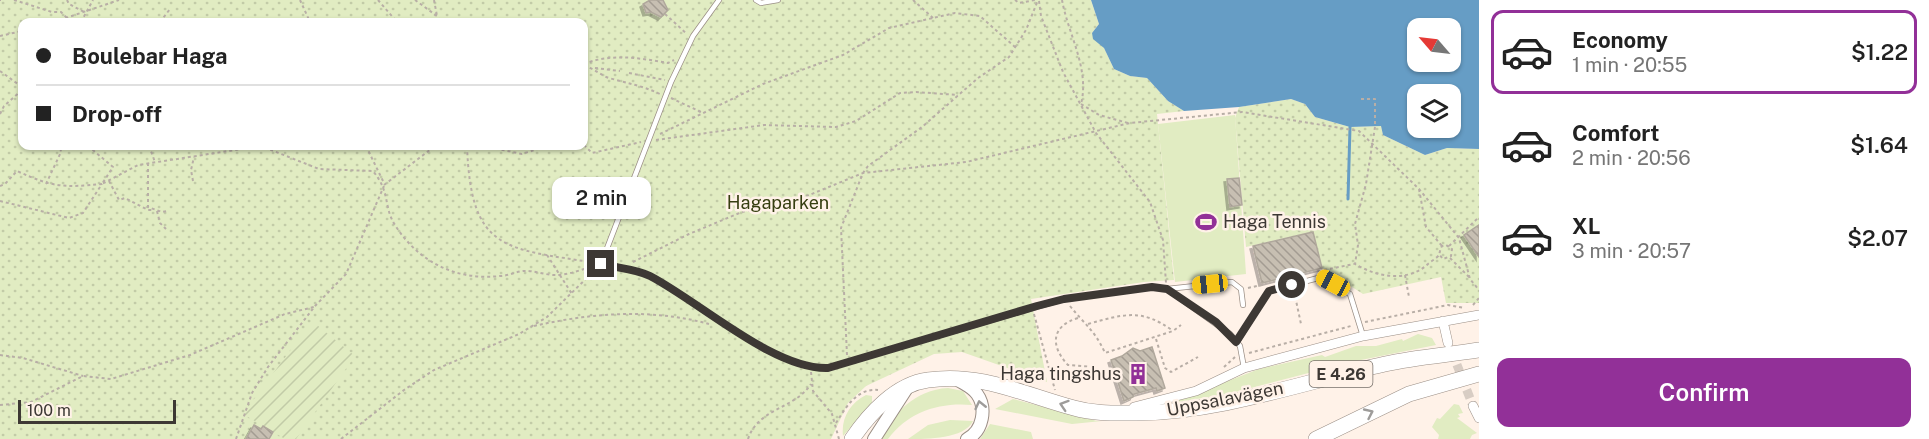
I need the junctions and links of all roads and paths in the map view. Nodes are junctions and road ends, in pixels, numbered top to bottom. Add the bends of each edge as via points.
1 (14, 0) edge
2 (67, 0) edge
3 (93, 0) edge
4 (119, 0) edge
5 (300, 0) edge
6 (378, 0) edge
7 (415, 0) edge
8 (434, 0) edge
9 (719, 0) edge
10 (756, 0) edge
11 (778, 0) edge
12 (913, 0) edge
13 (1015, 0) edge
14 (1037, 0) edge
15 (1062, 0) edge
16 (170, 9) dead end
17 (86, 13) junction
18 (665, 14) dead end
19 (437, 16) joint
20 (67, 18) joint
21 (83, 18) edge
22 (163, 18) edge
23 (308, 18) edge
24 (394, 18) edge
25 (933, 18) junction
26 (18, 32) edge
27 (0, 36) edge
28 (693, 36) junction
29 (1017, 48) junction
30 (683, 58) junction
31 (588, 63) edge
32 (588, 66) edge
33 (595, 68) junction
34 (0, 71) edge
35 (620, 71) dead end
36 (629, 74) dead end
37 (671, 82) junction
38 (18, 86) edge
39 (18, 93) edge
40 (958, 95) junction
41 (665, 96) junction
42 (1361, 99) dead end
43 (1081, 104) junction
44 (703, 113) junction
45 (0, 114) edge
46 (1131, 123) junction
47 (1096, 133) junction
48 (646, 141) junction
49 (1373, 142) junction
50 (588, 149) edge
51 (61, 150) edge
52 (93, 150) edge
53 (150, 150) edge
54 (237, 150) edge
55 (271, 150) edge
56 (368, 150) edge
57 (430, 150) edge
58 (467, 150) edge
59 (503, 150) edge
60 (534, 150) edge
61 (194, 157) junction
62 (155, 162) junction
63 (148, 163) junction
64 (863, 173) junction
65 (109, 180) junction
66 (193, 181) dead end
67 (46, 184) junction
68 (102, 184) junction
69 (384, 184) junction
70 (0, 186) edge
71 (1419, 189) junction
72 (0, 201) edge
73 (153, 210) junction
74 (157, 211) junction
75 (168, 211) dead end
76 (1479, 217) edge
77 (166, 229) dead end
78 (1459, 238) junction
79 (1442, 246) junction
80 (1449, 246) junction
81 (1439, 254) junction
82 (547, 255) junction
83 (1450, 258) junction
84 (632, 262) dead end
85 (601, 264) junction
86 (1355, 264) junction
87 (558, 275) junction
88 (1405, 275) junction
89 (1322, 277) junction
90 (1470, 279) junction
91 (1292, 285) junction
92 (1167, 289) junction
93 (1479, 290) edge
94 (572, 294) junction
95 (1409, 297) dead end
96 (1479, 298) edge
97 (1064, 299) junction
98 (1243, 305) dead end
99 (315, 306) junction
100 (1032, 307) junction
101 (1470, 310) dead end
102 (1479, 315) edge
103 (1079, 318) junction
104 (1443, 321) junction
105 (711, 324) dead end
106 (1088, 324) junction
107 (1300, 324) dead end
108 (1181, 325) dead end
109 (531, 327) junction
110 (1173, 332) junction
111 (1364, 336) junction
112 (1156, 337) junction
113 (1236, 342) junction
114 (1448, 343) tunnel mouth
115 (1479, 348) edge
116 (0, 355) edge
117 (1198, 357) dead end
118 (847, 362) junction
119 (1092, 367) dead end
120 (1244, 368) junction
121 (811, 369) junction
122 (1479, 374) edge
123 (82, 376) junction
124 (954, 377) junction
125 (1456, 380) junction
126 (1479, 380) edge
127 (812, 384) junction
128 (908, 387) junction
129 (1055, 390) dead end
130 (0, 405) edge
131 (1473, 405) dead end
132 (1096, 413) junction
133 (1479, 418) edge
134 (236, 439) edge
135 (341, 439) edge
136 (748, 439) edge
137 (839, 439) edge
138 (852, 439) edge
139 (874, 439) edge
140 (967, 439) edge
141 (1316, 439) edge

1 - 20 path via 60,12
2 - 17 path
3 - 17 path
4 - 17 path
5 - 23 path
6 - 24 path
7 - 19 path
8 - 19 path
9 - 28 lane
10 - 11 lane
12 - 25 path
13 - 14 path
14 - 29 path
14 - 43 path via 1063,72
15 - 43 path via 1067,27 1077,47 1084,91
16 - 22 path
17 - 20 path
17 - 21 path
18 - 28 path
25 - 29 path via 955,13 980,16
25 - 44 path via 889,28 843,55 763,84
26 - 27 path
28 - 30 lane
29 - 40 path
30 - 31 path via 668,63 629,57
30 - 37 lane
32 - 33 path
33 - 35 path
33 - 41 path via 606,77 638,84
34 - 38 path
36 - 37 path
37 - 41 lane
39 - 45 path
40 - 48 path via 900,93 856,121 836,127 765,125
40 - 64 path
41 - 44 path
41 - 48 lane
42 - 49 path via 1375,99
43 - 46 path via 1100,115
43 - 47 path
44 - 48 path
46 - 47 path
46 - 49 path via 1242,112 1359,131
47 - 64 path via 966,162
47 - 92 path via 1150,202 1163,240
48 - 50 path via 592,153
48 - 85 lane
49 - 71 path
49 - 86 path via 1355,224
51 - 67 path
52 - 68 path via 113,167
53 - 62 path
54 - 61 path
55 - 69 path via 319,169 373,171
56 - 69 path
57 - 69 path
58 - 82 path via 468,182 477,213 495,238 528,253
59 - 60 path via 522,154
61 - 62 path
61 - 66 path
62 - 63 path
63 - 65 path
63 - 73 path via 147,202
64 - 84 path via 797,200 742,213
64 - 118 path via 841,228
65 - 68 path
65 - 73 path via 119,200 126,198
67 - 68 path via 68,188
67 - 70 path via 17,171
68 - 72 path via 83,213 69,218
69 - 87 path via 394,224 418,253 445,270 468,275 501,276 524,271
69 - 99 path via 346,274
71 - 78 path
71 - 79 path via 1426,227
73 - 74 path
74 - 75 path
74 - 77 path
76 - 78 path
78 - 80 path
78 - 90 path
79 - 80 path
79 - 81 path
80 - 83 path
81 - 83 path via 1443,259
81 - 88 path via 1422,270
82 - 85 path
82 - 87 path
83 - 90 path
85 - 87 path
85 - 94 path
85 - 121 lane via 647,274 779,358
86 - 88 path via 1377,275
86 - 89 path via 1321,271
87 - 94 path
88 - 95 path
89 - 91 lane
89 - 111 lane via 1350,294
90 - 93 path
91 - 107 path
91 - 113 lane via 1269,291
92 - 97 lane via 1152,287
92 - 98 lane via 1232,282 1241,289
92 - 113 lane via 1216,322
94 - 109 path
96 - 101 path
97 - 100 lane
97 - 103 path
99 - 123 path via 285,314 189,355 111,379
99 - 134 path via 252,393
100 - 118 lane
100 - 129 path
102 - 104 street
103 - 106 path
103 - 119 path via 1064,323 1057,333 1058,354 1068,365
104 - 111 street
104 - 114 street
105 - 109 path via 648,313 601,315
106 - 110 path via 1137,314 1156,319
106 - 112 path via 1105,353
108 - 110 path
109 - 135 path via 434,370
110 - 112 path
111 - 120 street
112 - 117 path via 1165,368 1171,372
113 - 120 lane
115 - 132 main road, Uppsalavägen / E 4.26 via 1386,363 1212,406 1167,412
116 - 123 path
118 - 121 lane
120 - 132 street via 1196,391 1151,404
121 - 127 path
122 - 125 main road, E 4.26
123 - 130 path via 31,402
124 - 128 main road, Uppsalavägen / E 4.26 via 925,380
132 -> 124 main road, Uppsalavägen / E 4.26 via 979,379
140 -> 124 street via 978,430 982,408 972,389
125 - 126 main road
141 -> 125 main road, E 4.26 via 1409,394
127 - 136 path via 803,396 752,426
127 - 137 path via 816,397 832,414
128 - 138 main road, Uppsalavägen / E 4.26 via 880,404
128 - 139 street
131 - 133 street

